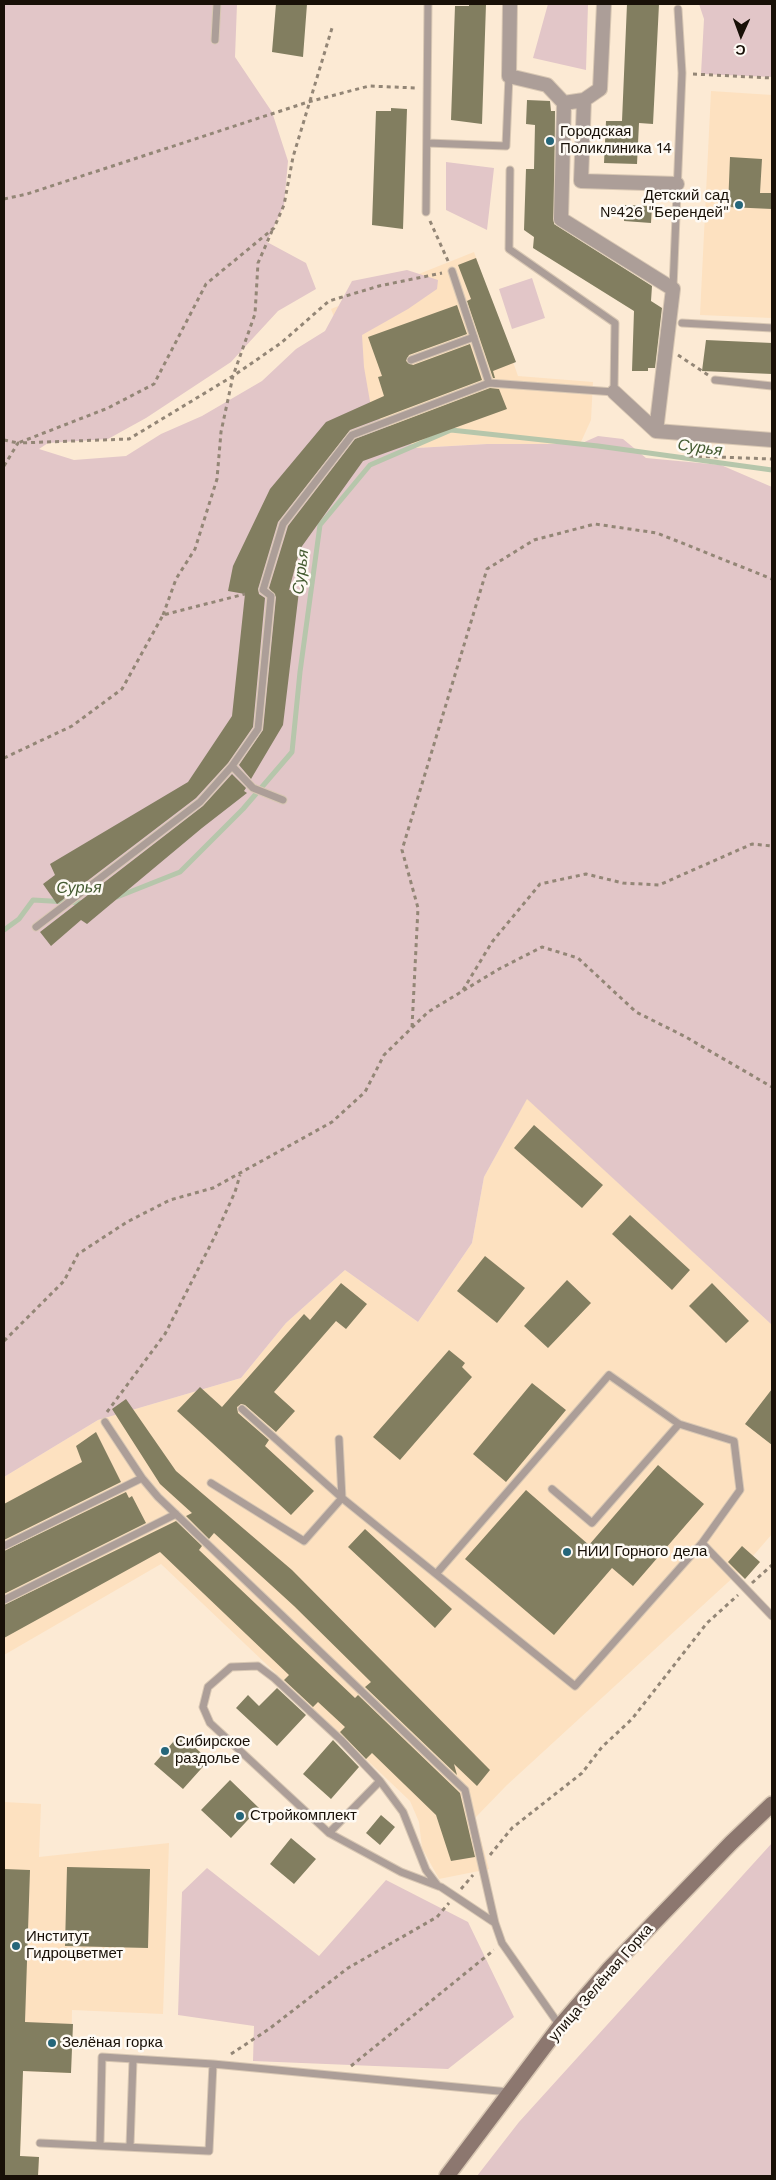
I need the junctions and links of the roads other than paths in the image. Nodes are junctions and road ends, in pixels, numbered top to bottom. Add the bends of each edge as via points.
1 (217, 4) edge
2 (428, 4) edge
3 (510, 4) edge
4 (604, 4) edge
5 (678, 9) dead end
6 (215, 40) dead end
7 (510, 76) junction
8 (584, 100) junction
9 (564, 103) junction
10 (427, 143) junction
11 (510, 170) dead end
12 (677, 184) junction
13 (426, 212) road end
14 (452, 271) road end
15 (673, 289) junction
16 (682, 322) dead end
17 (772, 328) edge
18 (474, 337) junction
19 (411, 360) dead end
20 (715, 380) road end
21 (488, 383) junction
22 (772, 386) edge
23 (614, 392) junction
24 (656, 431) junction
25 (772, 440) edge
26 (232, 766) junction
27 (282, 800) dead end
28 (36, 927) dead end
29 (242, 1409) dead end
30 (105, 1422) road end
31 (679, 1424) junction
32 (339, 1439) dead end
33 (142, 1478) junction
34 (211, 1483) dead end
35 (552, 1489) dead end
36 (342, 1498) junction
37 (176, 1514) junction
38 (702, 1544) junction
39 (4, 1546) edge
40 (436, 1574) junction
41 (4, 1600) edge
42 (772, 1616) edge
43 (380, 1781) junction
44 (772, 1804) edge
45 (329, 1833) junction
46 (438, 1886) junction
47 (495, 1923) junction
48 (560, 2026) junction
49 (133, 2060) junction
50 (213, 2064) junction
51 (510, 2092) junction
52 (40, 2143) dead end
53 (100, 2145) junction
54 (130, 2146) junction
55 (447, 2176) edge

1 - 6 lane
2 - 10 lane
3 - 7 street
4 - 8 street via 600,89
5 - 12 lane via 682,73
7 - 9 street via 547,85
7 - 10 lane via 506,146
8 - 9 street
8 - 12 street via 580,180
9 - 15 street via 561,219
10 - 13 lane
11 - 23 lane via 509,249 615,323
12 - 15 lane
14 - 18 lane
15 - 24 street
16 - 17 lane
18 - 19 lane
18 - 21 lane
20 - 22 lane
21 - 23 lane
21 - 26 lane via 352,435 284,524 262,590 271,596 258,729
23 - 24 street
24 - 25 street
26 - 27 lane via 253,788
26 - 28 lane via 200,802
29 - 36 lane
30 - 33 lane
31 - 35 lane via 592,1523
31 - 38 lane via 734,1441 740,1490
31 - 40 lane via 608,1375
32 - 36 lane
33 - 37 lane
33 - 39 lane
34 - 36 lane via 304,1541
36 - 40 lane
37 - 41 lane
37 - 47 lane via 465,1790
38 - 40 lane via 575,1686
38 - 42 lane
43 - 45 lane
43 - 45 lane via 258,1666 231,1667 208,1687 203,1707 210,1723
43 - 46 lane via 403,1812 426,1870
44 - 48 street, улица Зелёная Горка via 617,1961
45 - 46 lane via 401,1872
46 - 47 lane
47 - 48 lane via 502,1943
48 - 51 street, улица Зелёная Горка
49 - 50 lane
49 - 53 lane via 102,2057
49 - 54 lane
50 - 51 lane
50 - 54 lane via 209,2151
51 - 55 street, улица Зелёная Горка
52 - 53 lane
53 - 54 lane

